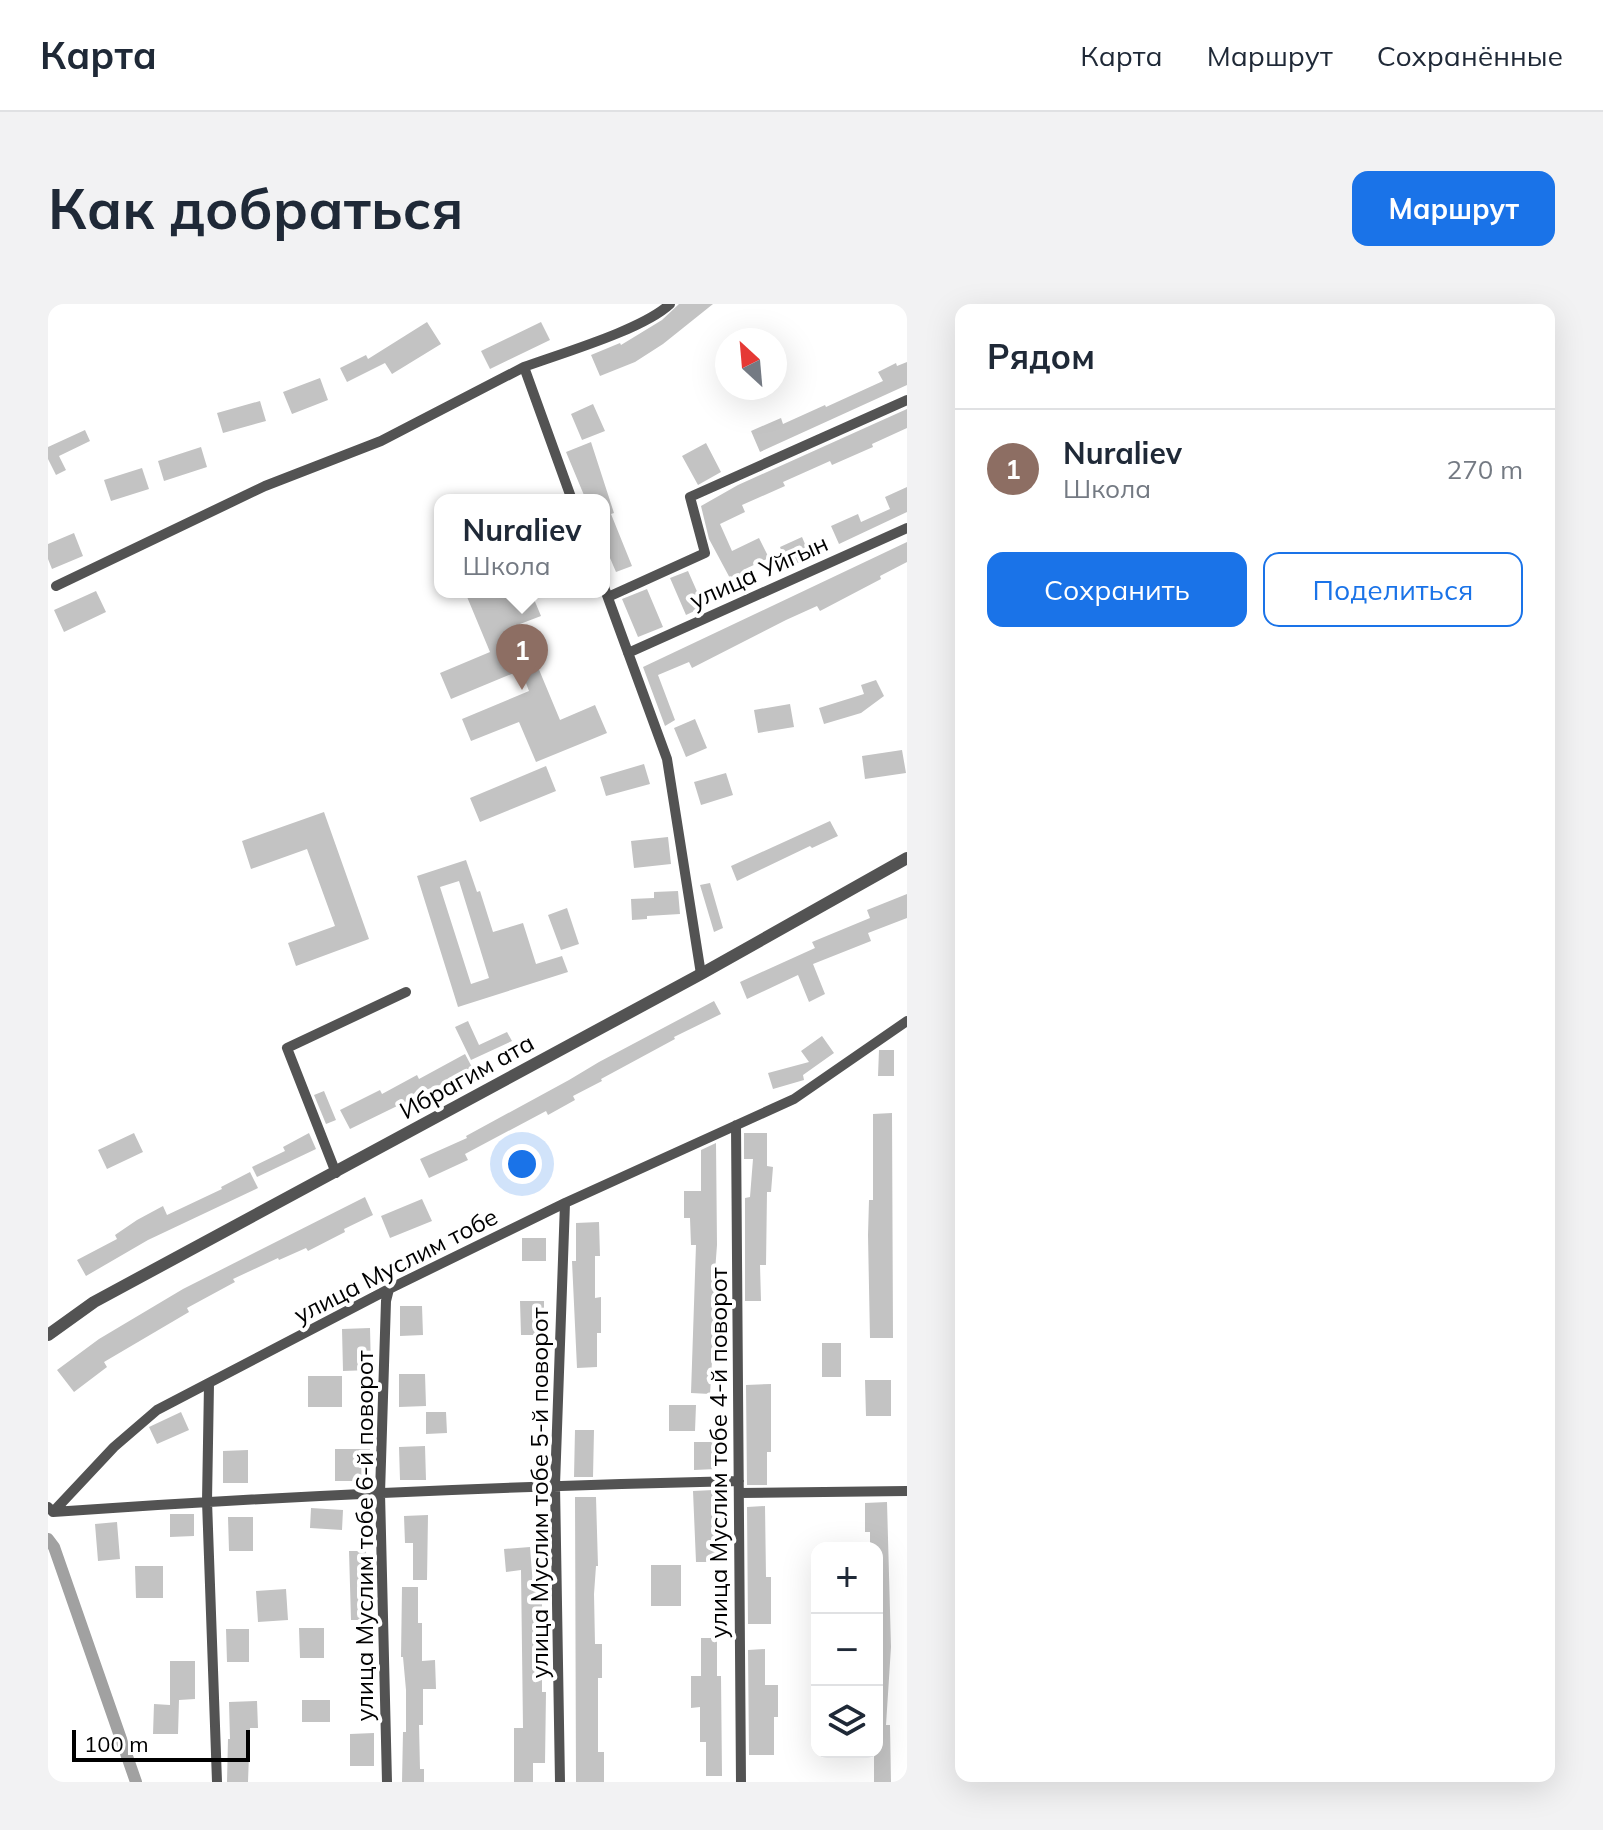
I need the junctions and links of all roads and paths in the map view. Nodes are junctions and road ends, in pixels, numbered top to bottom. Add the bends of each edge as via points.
1 (670, 304) edge
2 (524, 367) junction
3 (907, 400) edge
4 (570, 494) edge
5 (907, 528) edge
6 (56, 586) dead end
7 (610, 590) edge
8 (608, 598) edge
9 (628, 653) junction
10 (907, 858) edge
11 (701, 974) junction
12 (406, 992) dead end
13 (907, 1021) edge
14 (736, 1125) junction
15 (336, 1173) junction
16 (565, 1203) junction
17 (389, 1289) junction
18 (48, 1335) edge
19 (209, 1384) junction
20 (555, 1485) junction
21 (739, 1487) junction
22 (907, 1491) edge
23 (380, 1493) junction
24 (207, 1501) junction
25 (50, 1509) edge
26 (217, 1782) edge
27 (387, 1782) edge
28 (560, 1782) edge
29 (741, 1782) edge

1 - 2 street via 624,329
2 - 4 street
2 - 6 street via 381,441 265,486
3 - 7 street via 690,497 705,553
5 - 9 street, улица Уйгын
8 - 9 street
9 - 11 street via 667,759
10 - 11 street, Ибрагим ата
11 - 15 street, Ибрагим ата
12 - 15 street via 287,1048
13 - 14 street, улица Муслим тобе via 803,1093
14 - 16 street, улица Муслим тобе
14 - 21 street, улица Муслим тобе 4-й поворот
15 - 18 street, Ибрагим ата via 94,1302
16 - 17 street, улица Муслим тобе
16 - 20 street, улица Муслим тобе 5-й поворот
17 - 19 street, улица Муслим тобе
17 - 23 street, улица Муслим тобе 6-й поворот
19 - 24 street
19 - 25 street, улица Муслим тобе via 157,1410
20 - 21 street
20 - 23 street
20 - 28 street, улица Муслим тобе 5-й поворот
21 - 22 street
21 - 29 street, улица Муслим тобе 4-й поворот
23 - 24 street
23 - 27 street, улица Муслим тобе 6-й поворот
24 - 25 street
24 - 26 street

